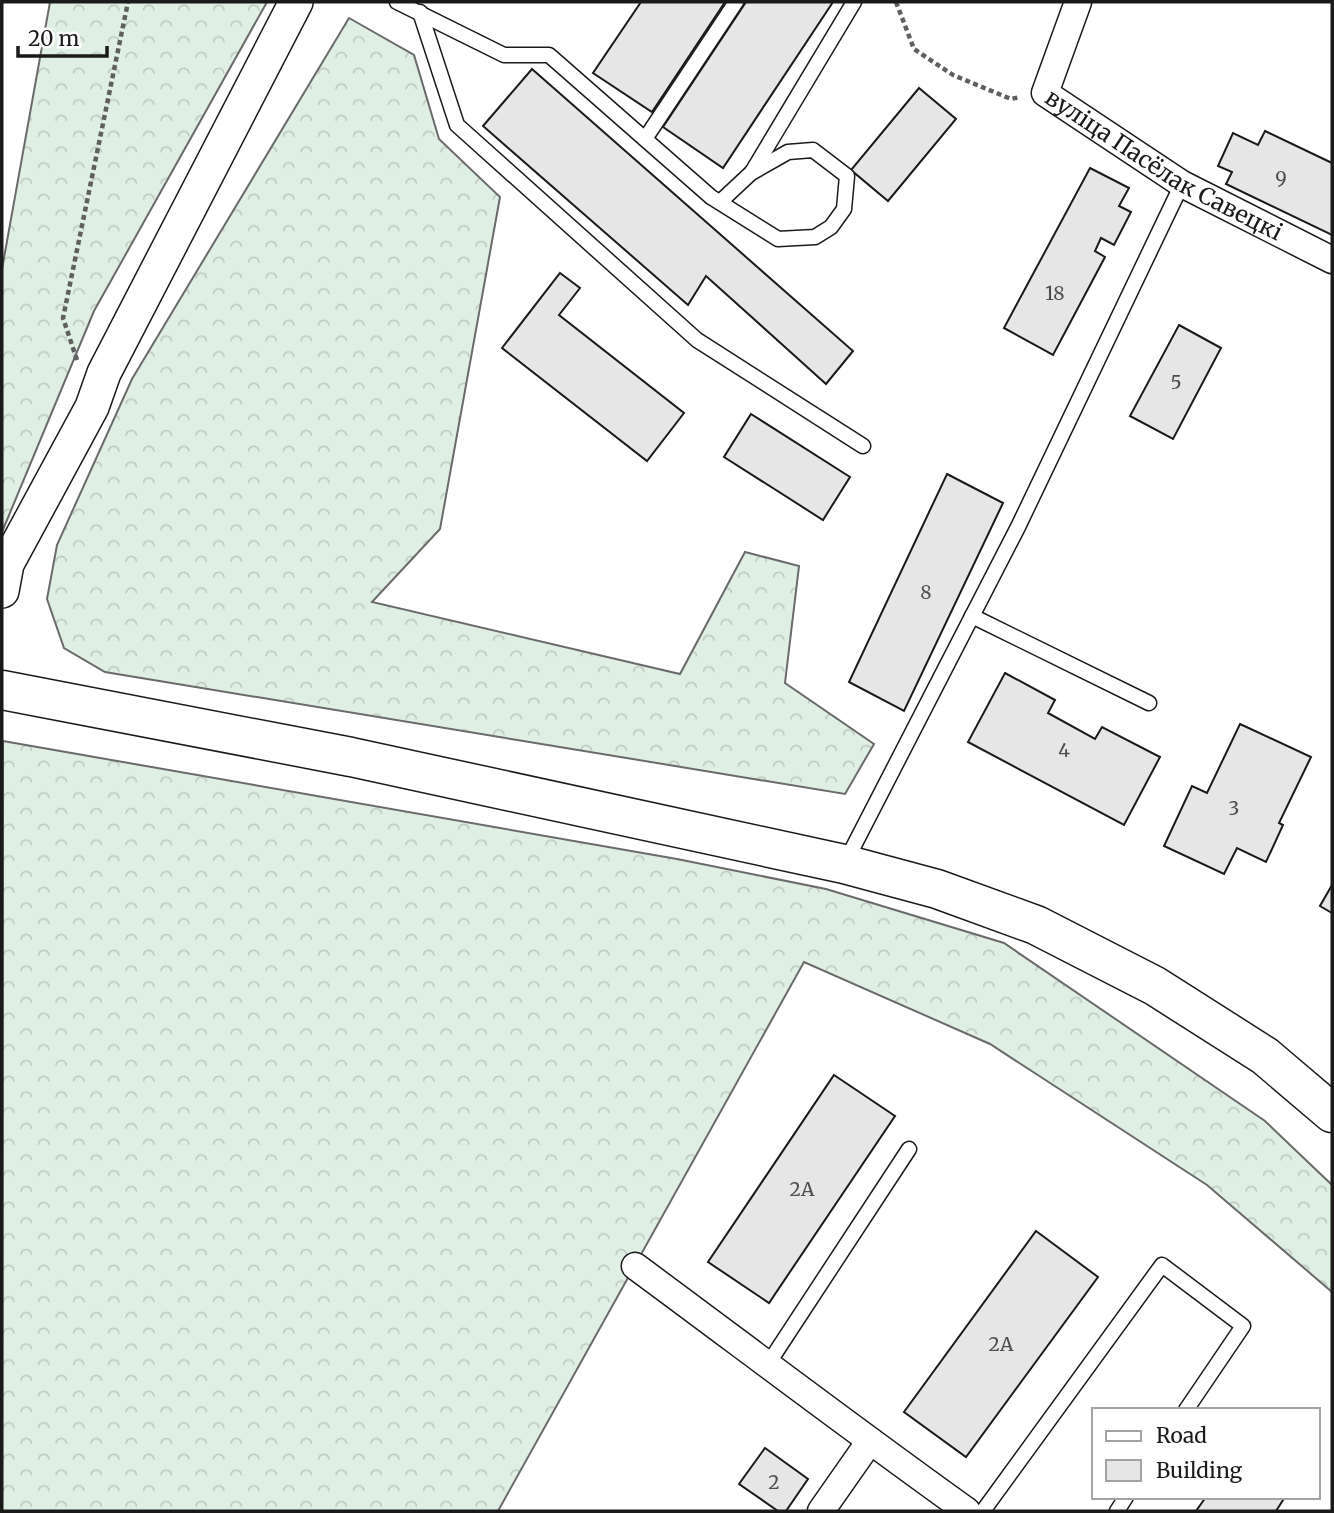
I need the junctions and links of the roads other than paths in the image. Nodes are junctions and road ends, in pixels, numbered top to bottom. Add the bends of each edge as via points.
1 (296, 2) edge
2 (397, 2) edge
3 (736, 2) edge
4 (854, 2) edge
5 (1078, 2) edge
6 (420, 12) junction
7 (645, 139) junction
8 (751, 173) junction
9 (1182, 184) junction
10 (720, 202) junction
11 (1332, 260) edge
12 (863, 446) dead end
13 (2, 591) edge
14 (972, 616) junction
15 (2, 690) edge
16 (1149, 703) dead end
17 (844, 864) junction
18 (1332, 1113) edge
19 (909, 1149) dead end
20 (635, 1266) dead end
21 (768, 1364) junction
22 (1187, 1408) edge
23 (870, 1441) junction
24 (821, 1511) edge
25 (967, 1511) edge
26 (984, 1511) edge

1 - 13 street via 104,373 92,407 7,564
2 - 6 lane
3 - 7 lane
4 - 8 lane
5 - 9 street, вуліца Пасёлак Савецкі via 1045,93
6 - 7 lane via 503,55 549,55
6 - 12 lane via 457,125 697,340
7 - 10 lane
8 - 10 lane
8 - 10 lane via 788,152 813,150 847,176 844,209 831,228 815,237 778,239
9 - 11 street, вуліца Пасёлак Савецкі
9 - 14 lane
14 - 16 lane
14 - 17 lane
15 - 17 main road via 363,760
17 - 18 main road via 937,889 1036,925 1155,986 1265,1056
19 - 21 lane
20 - 21 street
21 - 23 street
22 - 26 lane via 1243,1326 1162,1265
23 - 24 street
23 - 25 street

